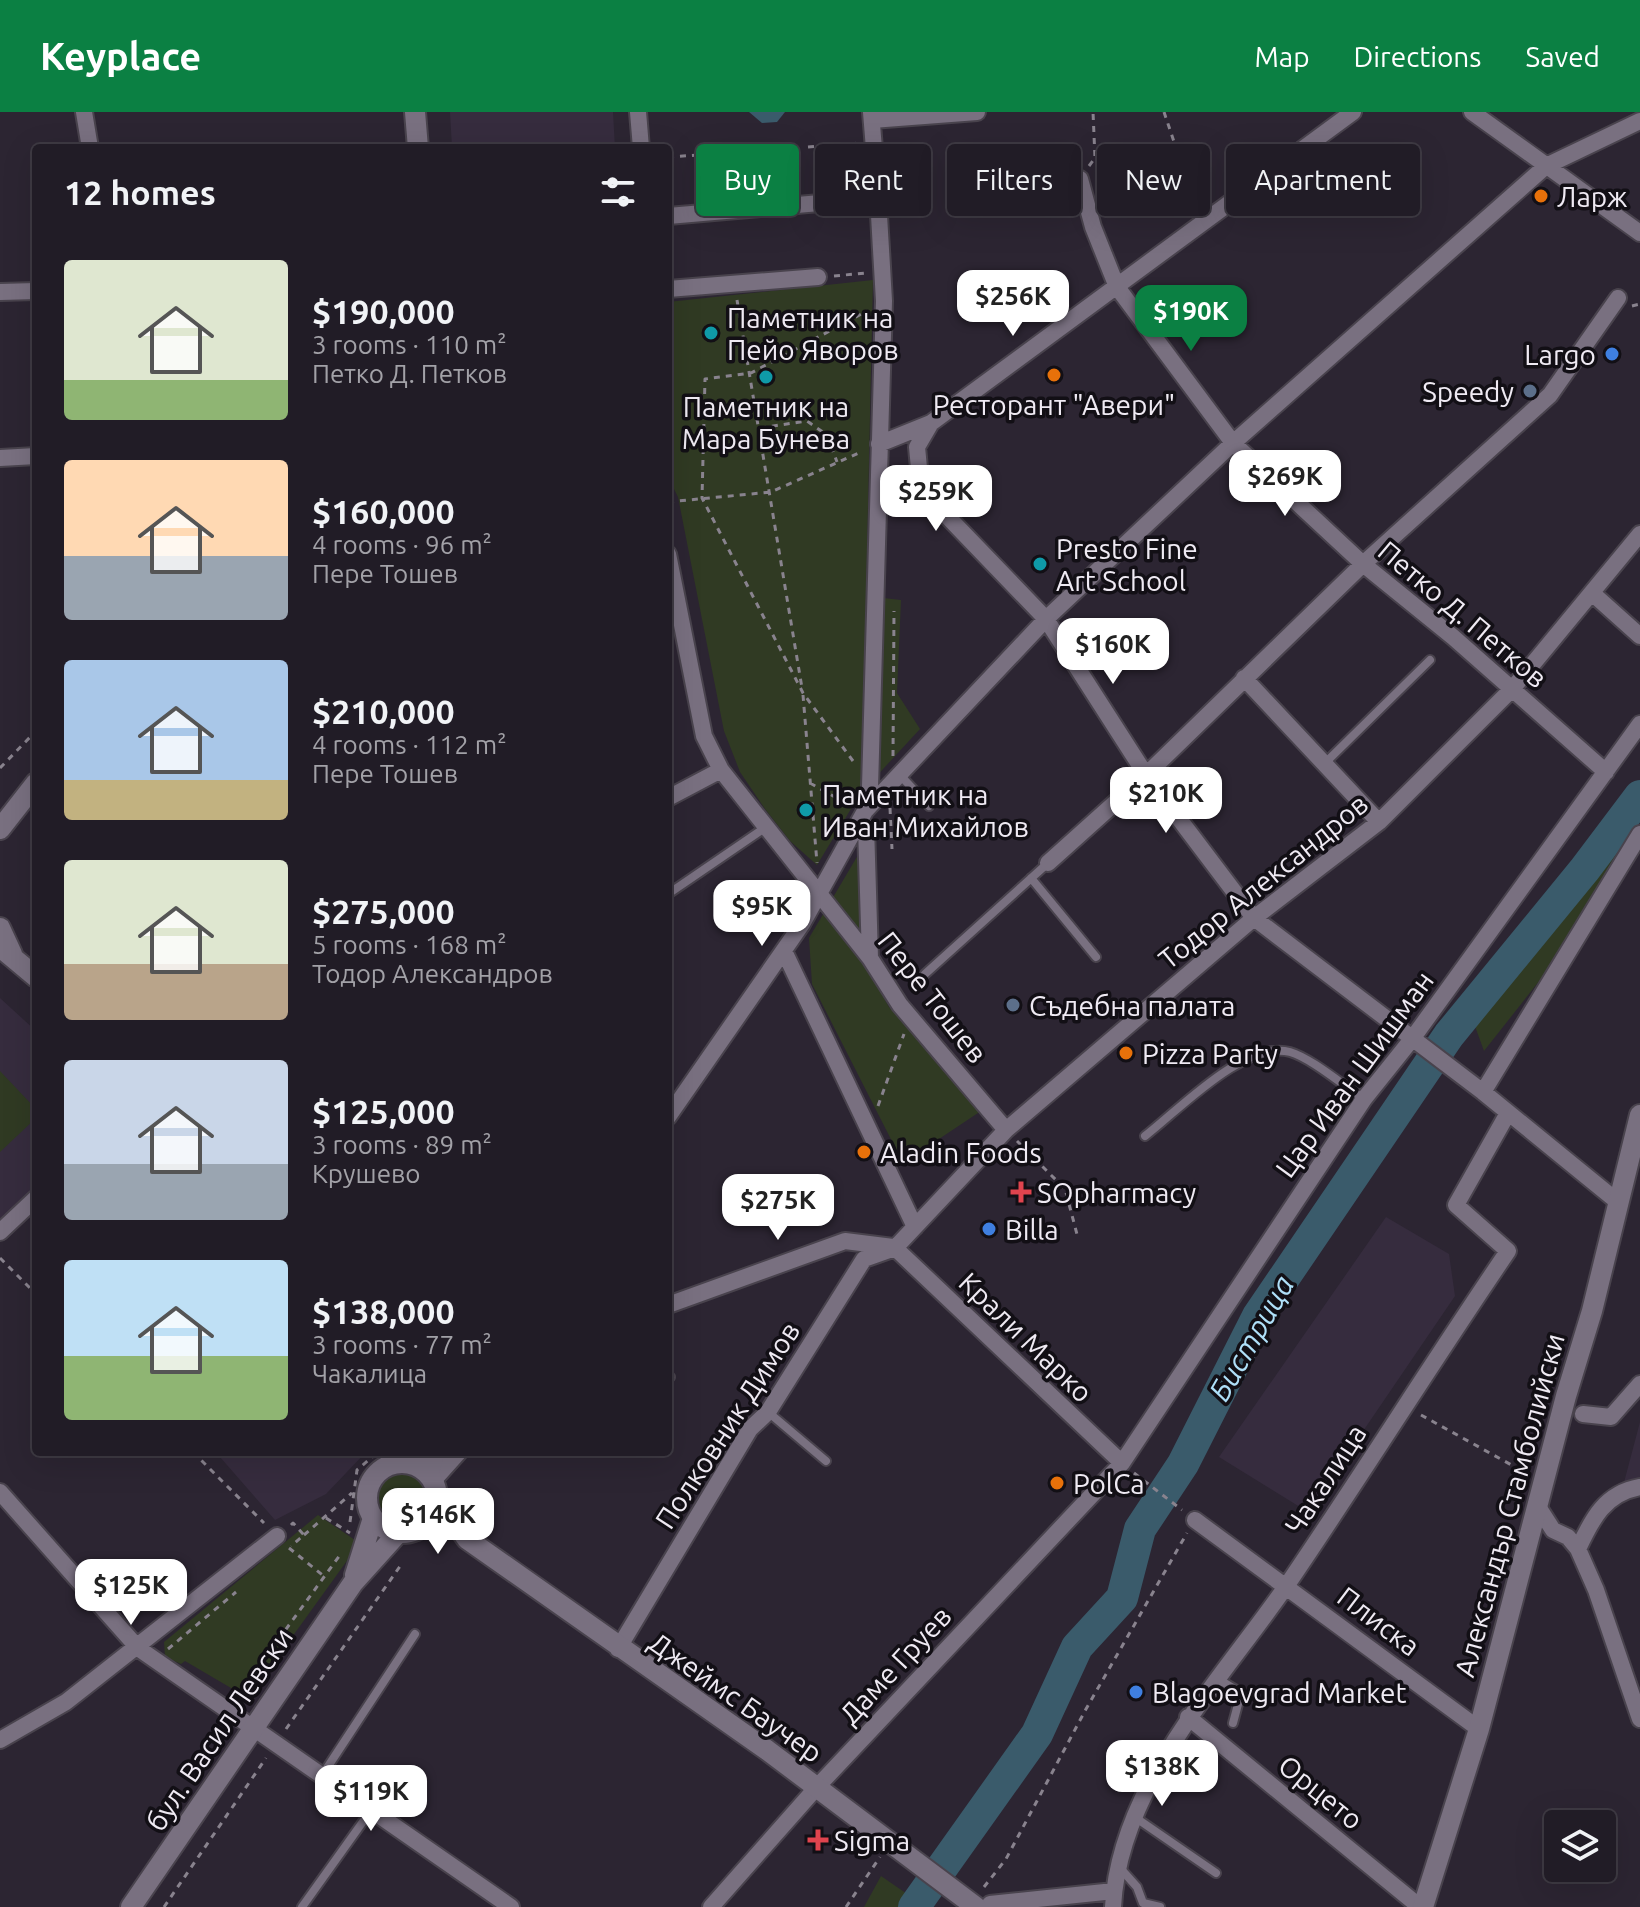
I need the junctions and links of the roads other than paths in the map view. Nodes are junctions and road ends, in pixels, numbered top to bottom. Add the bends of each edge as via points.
1 (84, 112) edge
2 (415, 112) edge
3 (638, 112) edge
4 (977, 112) edge
5 (1472, 112) edge
6 (1351, 113) edge
7 (872, 116) edge
8 (1640, 121) edge
9 (89, 144) edge
10 (418, 144) edge
11 (641, 144) edge
12 (874, 144) edge
13 (1546, 166) junction
14 (1081, 183) edge
15 (815, 203) edge
16 (672, 216) edge
17 (879, 216) edge
18 (1640, 233) edge
19 (818, 277) road end
20 (1117, 287) junction
21 (672, 289) edge
22 (32, 291) edge
23 (0, 292) edge
24 (1618, 298) dead end
25 (931, 423) junction
26 (1233, 443) junction
27 (879, 444) junction
28 (32, 456) edge
29 (0, 458) edge
30 (1640, 534) edge
31 (1363, 564) junction
32 (672, 574) edge
33 (1592, 593) junction
34 (1046, 619) junction
35 (1640, 636) edge
36 (1430, 660) dead end
37 (1244, 678) junction
38 (1513, 688) junction
39 (1640, 724) edge
40 (1324, 764) junction
41 (721, 770) junction
42 (1606, 772) junction
43 (1146, 775) junction
44 (885, 784) junction
45 (29, 790) edge
46 (672, 796) edge
47 (929, 806) dead end
48 (0, 812) edge
49 (1379, 822) junction
50 (866, 826) dead end
51 (766, 827) junction
52 (0, 829) edge
53 (1640, 834) edge
54 (1048, 863) joint
55 (1031, 878) junction
56 (672, 891) edge
57 (819, 895) junction
58 (1254, 918) junction
59 (0, 928) edge
60 (6, 951) edge
61 (784, 951) junction
62 (1096, 957) dead end
63 (870, 958) junction
64 (32, 974) edge
65 (925, 974) dead end
66 (1412, 1039) junction
67 (1483, 1092) junction
68 (1364, 1099) junction
69 (672, 1111) edge
70 (1508, 1113) junction
71 (1640, 1115) edge
72 (1006, 1130) junction
73 (1145, 1136) dead end
74 (32, 1202) edge
75 (1618, 1202) junction
76 (915, 1227) junction
77 (0, 1232) edge
78 (895, 1248) junction
79 (672, 1304) edge
80 (1640, 1384) edge
81 (768, 1412) junction
82 (1583, 1414) dead end
83 (435, 1456) edge
84 (456, 1456) edge
85 (405, 1457) edge
86 (826, 1461) dead end
87 (1122, 1463) junction
88 (433, 1484) junction
89 (1640, 1487) edge
90 (0, 1492) edge
91 (1537, 1505) junction
92 (373, 1518) junction
93 (1195, 1520) road end
94 (408, 1531) junction
95 (467, 1539) junction
96 (283, 1542) road end
97 (1578, 1549) junction
98 (353, 1583) junction
99 (1287, 1585) junction
100 (415, 1634) dead end
101 (138, 1648) junction
102 (618, 1649) junction
103 (1218, 1679) junction
104 (1188, 1717) junction
105 (1640, 1719) edge
106 (1233, 1723) dead end
107 (255, 1726) junction
108 (1479, 1729) junction
109 (0, 1740) edge
110 (323, 1774) junction
111 (817, 1787) junction
112 (372, 1809) junction
113 (1136, 1818) junction
114 (1119, 1867) junction
115 (1216, 1873) dead end
116 (1062, 1896) junction
117 (1114, 1899) edge
118 (984, 1902) edge
119 (131, 1907) edge
120 (302, 1907) edge
121 (511, 1907) edge
122 (711, 1907) edge
123 (1039, 1907) edge
124 (1095, 1907) edge
125 (1160, 1907) edge
126 (1422, 1907) edge

1 - 9 street
2 - 10 street
3 - 11 street
4 - 7 street
5 - 13 street
6 - 20 street
7 - 12 street
8 - 13 street
13 - 18 street
13 - 26 street
14 - 20 street, Петко Д. Петков
15 - 16 street
17 - 27 street via 884,301
19 - 21 street
20 - 25 street
20 - 26 street, Петко Д. Петков
22 - 23 street
24 - 31 street via 1550,395
25 - 27 street
25 - 34 street via 917,447 921,489
26 - 31 street, Петко Д. Петков
26 - 34 street
27 - 44 street
28 - 29 street
30 - 33 street, Тодор Александров
31 - 37 street
31 - 38 street, Петко Д. Петков
32 - 41 street, Пере Тошев via 704,736
33 - 35 street
33 - 38 street, Тодор Александров
34 - 43 street
34 - 44 street
36 - 40 lane
37 - 40 street
37 - 43 street
38 - 42 street, Петко Д. Петков
38 - 49 street, Тодор Александров
39 - 42 street, Цар Иван Шишман
40 - 49 street
41 - 46 street
41 - 51 street, Пере Тошев
42 - 66 street, Цар Иван Шишман
43 - 54 street
43 - 58 street
44 - 47 lane
44 - 57 street
45 - 48 street
45 - 52 street
49 - 58 street, Тодор Александров
50 - 63 street
51 - 56 lane
51 - 57 street, Пере Тошев
53 - 67 street
54 - 55 lane
55 - 62 lane
55 - 65 lane
57 - 61 street
57 - 63 street, Пере Тошев
58 - 66 street
58 - 72 street, Тодор Александров
59 - 60 street
60 - 64 street
61 - 69 street
61 - 76 street
63 - 72 street, Пере Тошев
66 - 67 street
66 - 68 street, Цар Иван Шишман
67 - 70 street
68 - 73 lane via 1293,1053 1272,1050 1245,1057
68 - 87 street, Цар Иван Шишман
70 - 75 street
70 - 99 street, Чакалица via 1456,1205 1508,1251
71 - 75 street, Александър Стамболийски
72 - 76 street, Тодор Александров
74 - 77 street
75 - 91 street, Александър Стамболийски
76 - 78 street, Тодор Александров
78 - 79 street via 845,1241
78 - 81 street, Полковник Димов via 864,1259
78 - 87 street, Крали Марко
80 - 82 street via 1611,1417
81 - 86 lane
81 - 102 street, Полковник Димов via 750,1429
83 - 88 street
84 - 88 street
85 - 88 street
85 - 92 street via 382,1469 369,1486
87 - 111 street, Даме Груев
88 - 94 street via 432,1516
88 - 95 street
89 - 97 street via 1622,1490 1594,1514
90 - 101 street
91 - 97 street via 1553,1530
91 - 108 street, Александър Стамболийски
92 - 94 street
92 - 98 street, бул. Васил Левски
93 - 99 street, Плиска
94 - 95 street
94 - 98 street, бул. Васил Левски
95 - 102 street, Джеймс Баучер
96 - 101 street
97 - 105 street
98 - 107 street, бул. Васил Левски
99 - 103 street, Чакалица
99 - 108 street, Плиска
100 - 110 lane
101 - 107 street
101 - 109 street via 66,1702
102 - 111 street, Джеймс Баучер
103 - 104 street, Чакалица
103 - 106 lane via 1241,1693
104 - 113 street, Чакалица
104 - 126 street, Орцето
107 - 110 street
107 - 119 street, бул. Васил Левски
108 - 126 street, Александър Стамболийски
110 - 112 street
111 - 118 street, Джеймс Баучер via 893,1846
111 - 122 street, Даме Груев
112 - 120 lane
112 - 121 street
113 - 114 street, Чакалица
113 - 115 lane
114 - 117 street, Чакалица
114 - 125 lane via 1143,1903
116 - 117 street, Чакалица
116 - 118 street, Чакалица
116 - 123 street
116 - 124 street

